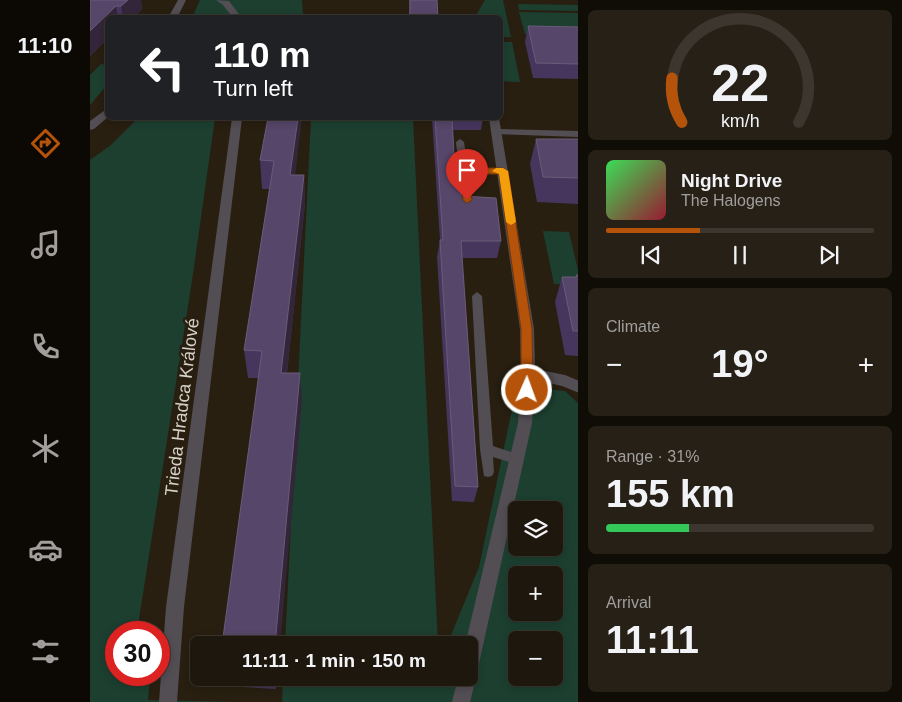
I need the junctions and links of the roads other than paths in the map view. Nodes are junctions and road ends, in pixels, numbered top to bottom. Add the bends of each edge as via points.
1 (182, 0) edge
2 (220, 0) edge
3 (174, 15) edge
4 (236, 15) edge
5 (105, 114) edge
6 (237, 120) edge
7 (496, 125) edge
8 (90, 127) edge
9 (578, 134) edge
10 (460, 142) dead end
11 (464, 171) junction
12 (503, 171) junction
13 (467, 200) edge
14 (477, 296) dead end
15 (528, 373) junction
16 (578, 388) edge
17 (486, 449) junction
18 (516, 460) junction
19 (488, 472) dead end
20 (476, 636) edge
21 (465, 686) edge
22 (168, 702) edge
23 (461, 702) edge

1 - 3 street
2 - 4 street
5 - 8 street
6 - 22 street, Trieda Hradca Králové via 175,607
7 - 9 lane
7 - 12 street
10 - 11 lane
11 - 12 lane
11 - 13 lane
12 - 15 street via 526,329
14 - 17 lane
15 - 16 street via 565,381
15 - 18 street via 525,423
17 - 18 lane
17 - 19 lane
18 - 20 street
21 - 23 street

